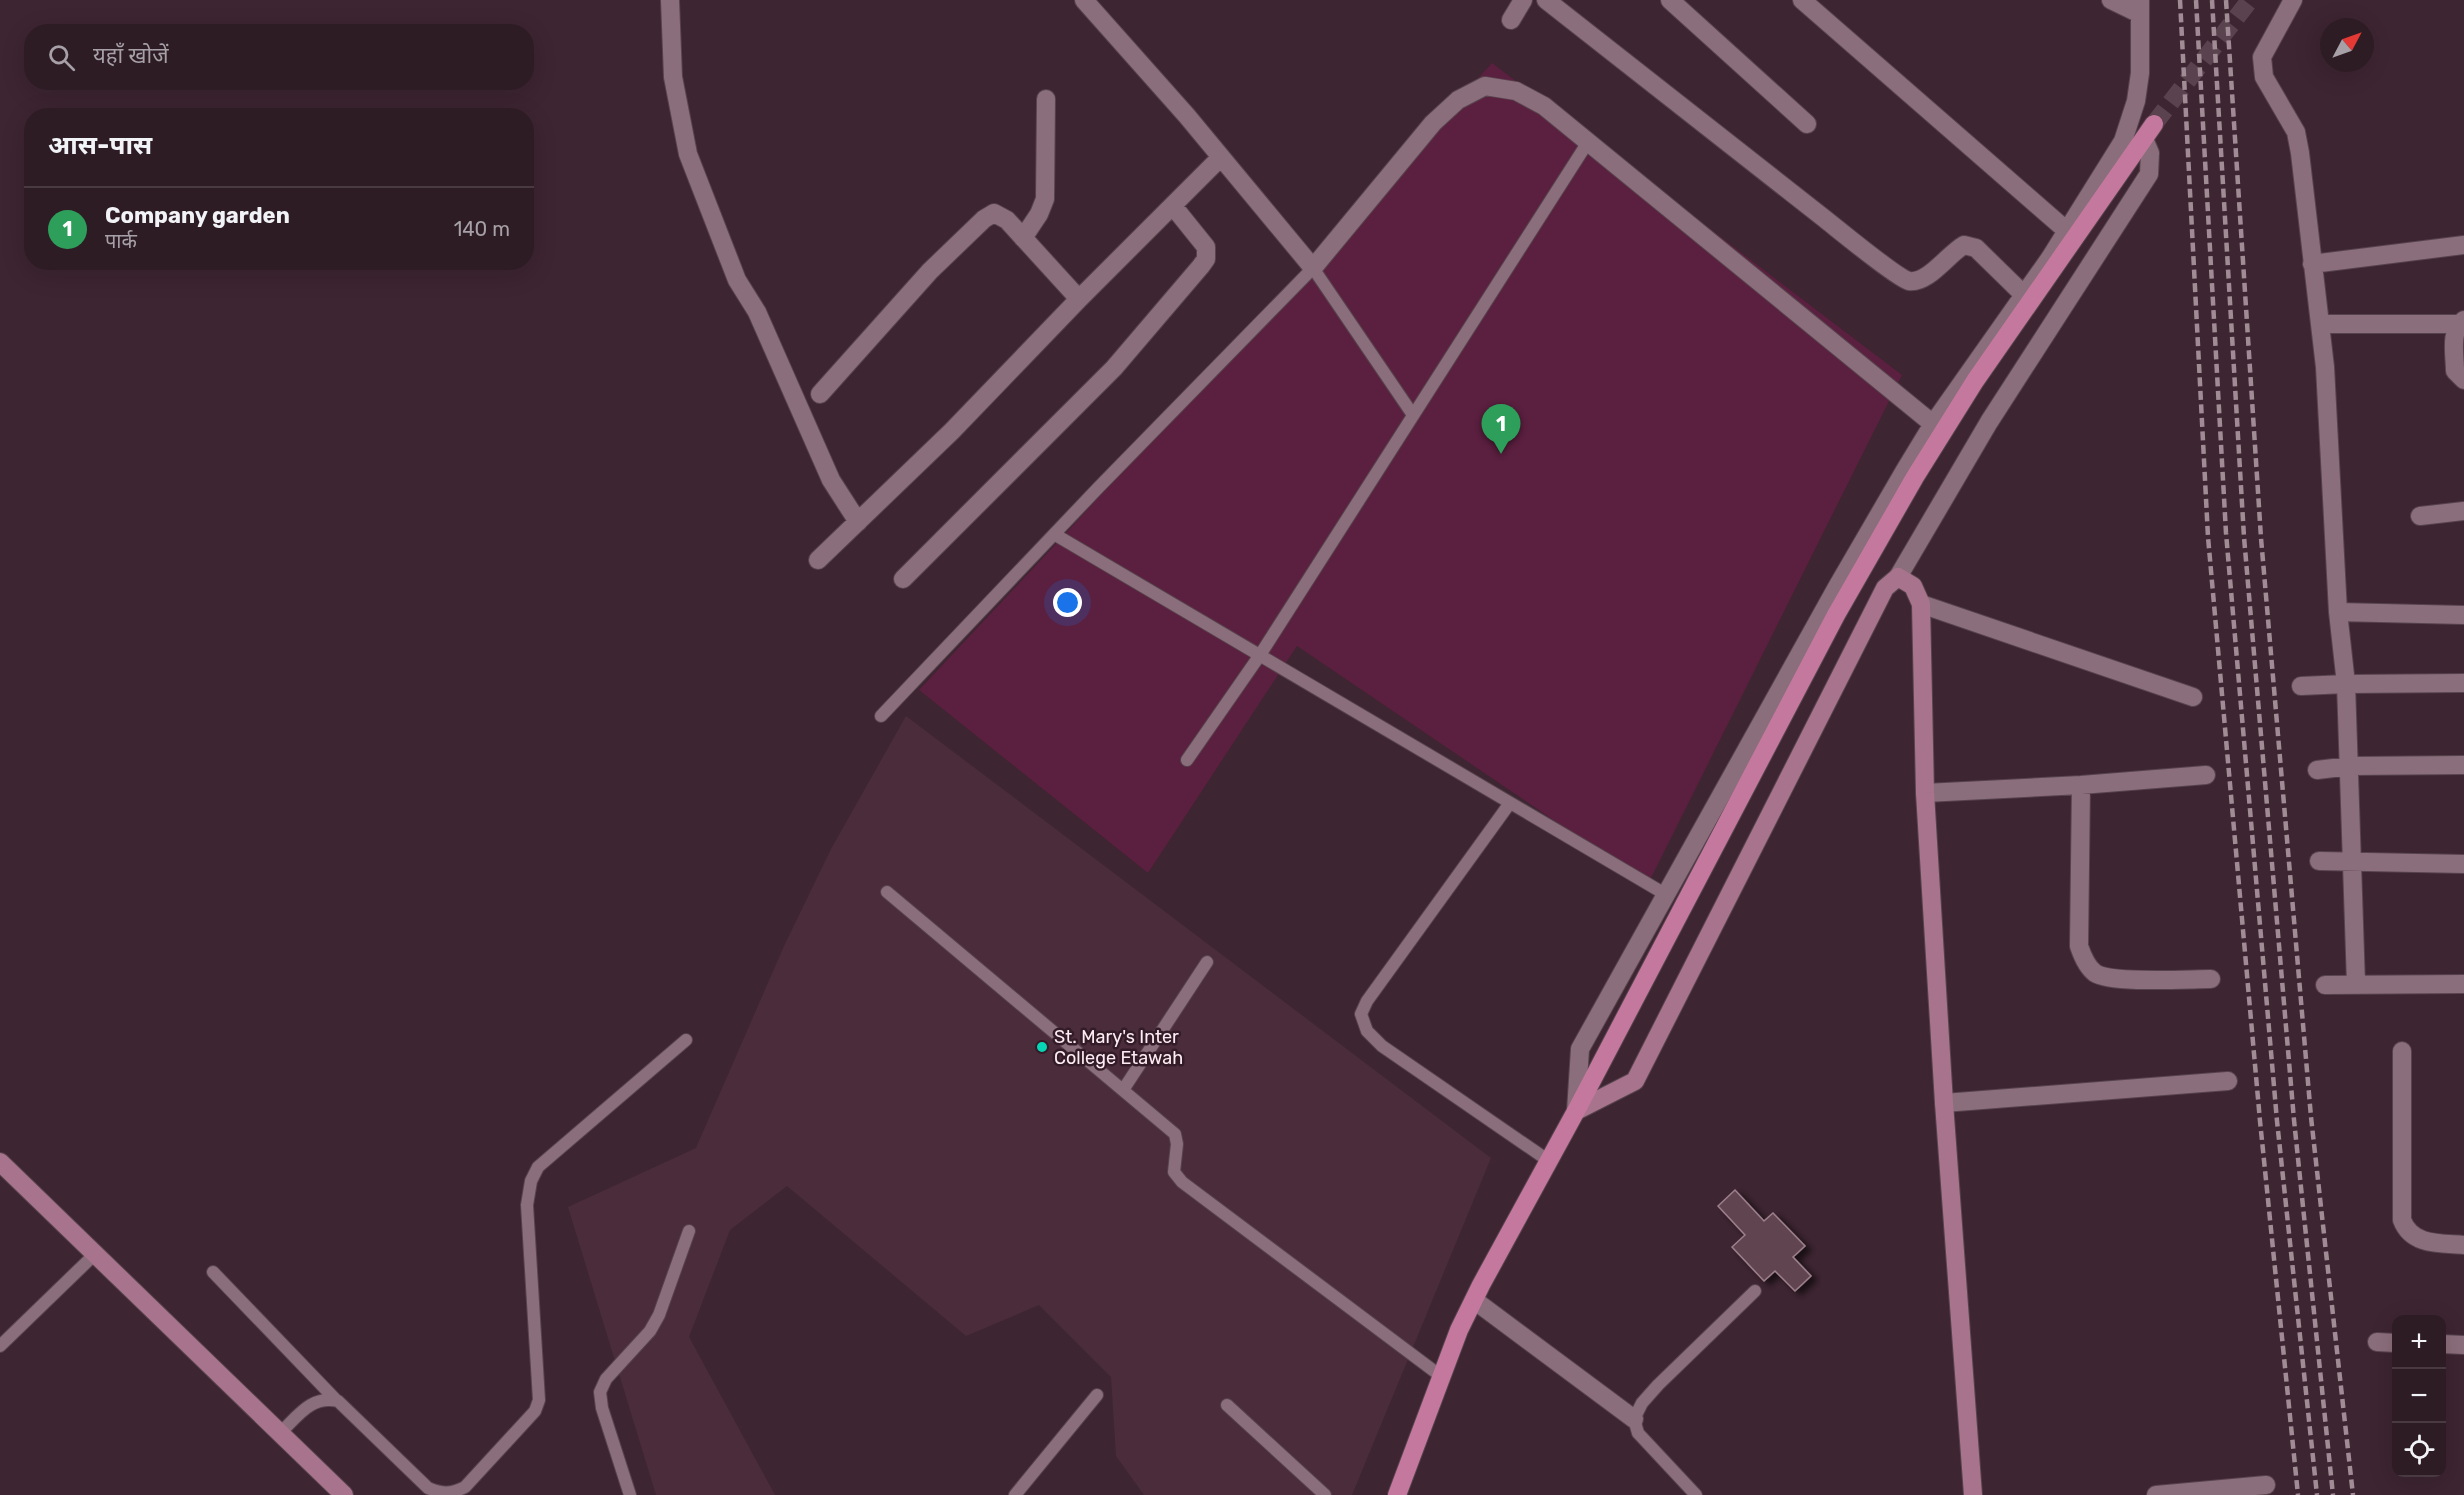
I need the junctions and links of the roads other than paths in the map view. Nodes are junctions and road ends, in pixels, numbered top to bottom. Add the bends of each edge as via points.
1 (670, 0) edge
2 (1084, 0) edge
3 (1523, 0) edge
4 (1546, 0) edge
5 (1670, 0) edge
6 (1802, 0) edge
7 (2111, 0) edge
8 (2293, 0) edge
9 (2140, 7) edge
10 (1511, 20) dead end
11 (1046, 99) dead end
12 (1807, 124) dead end
13 (2149, 132) joint
14 (1588, 142) junction
15 (1221, 157) junction
16 (1173, 206) junction
17 (2067, 231) junction
18 (1023, 238) junction
19 (2464, 245) edge
20 (2312, 264) junction
21 (1313, 268) junction
22 (2023, 294) junction
23 (1079, 299) junction
24 (2462, 322) edge
25 (2320, 324) junction
26 (2464, 380) edge
27 (820, 394) dead end
28 (1413, 415) junction
29 (1933, 424) junction
30 (2464, 511) edge
31 (2420, 516) dead end
32 (858, 522) junction
33 (1054, 534) junction
34 (818, 560) dead end
35 (1898, 577) junction
36 (903, 579) dead end
37 (1921, 604) junction
38 (2338, 612) junction
39 (2464, 615) edge
40 (1260, 655) junction
41 (2464, 683) edge
42 (2346, 684) junction
43 (2301, 686) dead end
44 (2193, 697) dead end
45 (881, 716) dead end
46 (1187, 760) dead end
47 (2464, 765) edge
48 (2350, 766) junction
49 (2317, 770) dead end
50 (2206, 775) dead end
51 (2082, 785) junction
52 (1925, 793) junction
53 (1510, 803) junction
54 (2319, 861) dead end
55 (2352, 862) junction
56 (2464, 864) edge
57 (887, 892) dead end
58 (1665, 894) junction
59 (1207, 962) dead end
60 (2211, 979) dead end
61 (2356, 984) junction
62 (2464, 984) edge
63 (2325, 985) dead end
64 (686, 1040) dead end
65 (2402, 1051) dead end
66 (2228, 1081) dead end
67 (1123, 1090) junction
68 (1944, 1103) junction
69 (1576, 1111) junction
70 (1549, 1161) junction
71 (0, 1162) edge
72 (689, 1231) dead end
73 (2464, 1245) edge
74 (94, 1254) junction
75 (213, 1272) dead end
76 (1755, 1291) dead end
77 (1474, 1300) junction
78 (2377, 1342) dead end
79 (2392, 1343) edge
80 (2446, 1344) edge
81 (2464, 1345) edge
82 (0, 1346) edge
83 (1442, 1377) junction
84 (1097, 1395) dead end
85 (338, 1401) junction
86 (1227, 1406) dead end
87 (1634, 1419) junction
88 (280, 1433) junction
89 (2266, 1485) dead end
90 (344, 1495) edge
91 (630, 1495) edge
92 (1015, 1495) edge
93 (1325, 1495) edge
94 (1396, 1495) edge
95 (1696, 1495) edge
96 (1973, 1495) edge
97 (2156, 1495) edge

1 - 32 street via 673,77 688,154 737,280 757,312 831,480
2 - 15 street
3 - 10 street
4 - 22 street via 1907,280 1927,277 1964,245 1976,248
5 - 12 street
6 - 17 street
7 - 9 street
8 - 20 street via 2262,57 2264,77 2296,132
9 - 17 street via 2140,73 2131,121 2123,141
11 - 18 street via 1045,198
13 - 35 street via 2149,174 1989,422
13 - 69 main road via 1975,381 1915,477 1836,615
14 - 21 street via 1544,106 1516,91 1485,86 1458,100 1432,123
14 - 28 lane
14 - 29 street
15 - 16 street
15 - 21 street
16 - 23 street
16 - 36 street via 1206,247 1206,259 1201,266 1114,368
17 - 22 street
18 - 23 street
18 - 27 street via 999,214 984,219 930,271
19 - 20 street
20 - 25 street
21 - 28 lane
21 - 33 lane
22 - 29 street
23 - 32 street
24 - 25 street
24 - 26 street via 2454,335 2455,371
25 - 38 street
28 - 40 lane
29 - 58 street
30 - 31 street
32 - 34 street
33 - 40 lane
33 - 45 lane
35 - 37 street via 1913,586
35 - 69 street via 1885,588 1635,1080
37 - 44 street
37 - 52 street
38 - 39 street
38 - 42 street
40 - 46 lane
40 - 53 lane
41 - 42 street
42 - 43 street
42 - 48 street
47 - 48 street
48 - 49 street
48 - 55 street
50 - 51 street
51 - 52 street
51 - 60 street via 2079,946 2084,960 2096,974 2112,978
52 - 68 street
53 - 58 lane
53 - 70 lane via 1361,1014 1367,1031 1382,1046
54 - 55 street
55 - 56 street
55 - 61 street
57 - 67 lane
58 - 69 street via 1580,1049
59 - 67 lane
61 - 62 street
61 - 63 street
64 - 85 lane via 538,1167 531,1181 527,1205 539,1400 535,1411 465,1487 441,1493 428,1488
65 - 73 street via 2402,1220 2406,1230 2419,1239
66 - 68 street
67 - 83 lane via 1175,1134 1174,1172 1182,1182
68 - 96 street
69 - 70 main road
70 - 77 main road
71 - 74 street
72 - 91 lane via 654,1323 606,1379 600,1392
74 - 82 lane
74 - 88 street
75 - 85 lane
76 - 87 lane via 1658,1385 1642,1402
77 - 83 main road
77 - 87 street
78 - 79 street
80 - 81 street
83 - 94 main road
84 - 92 lane
85 - 88 lane via 325,1398 314,1402
86 - 93 lane
87 - 95 lane via 1638,1433
88 - 90 street
89 - 97 street

